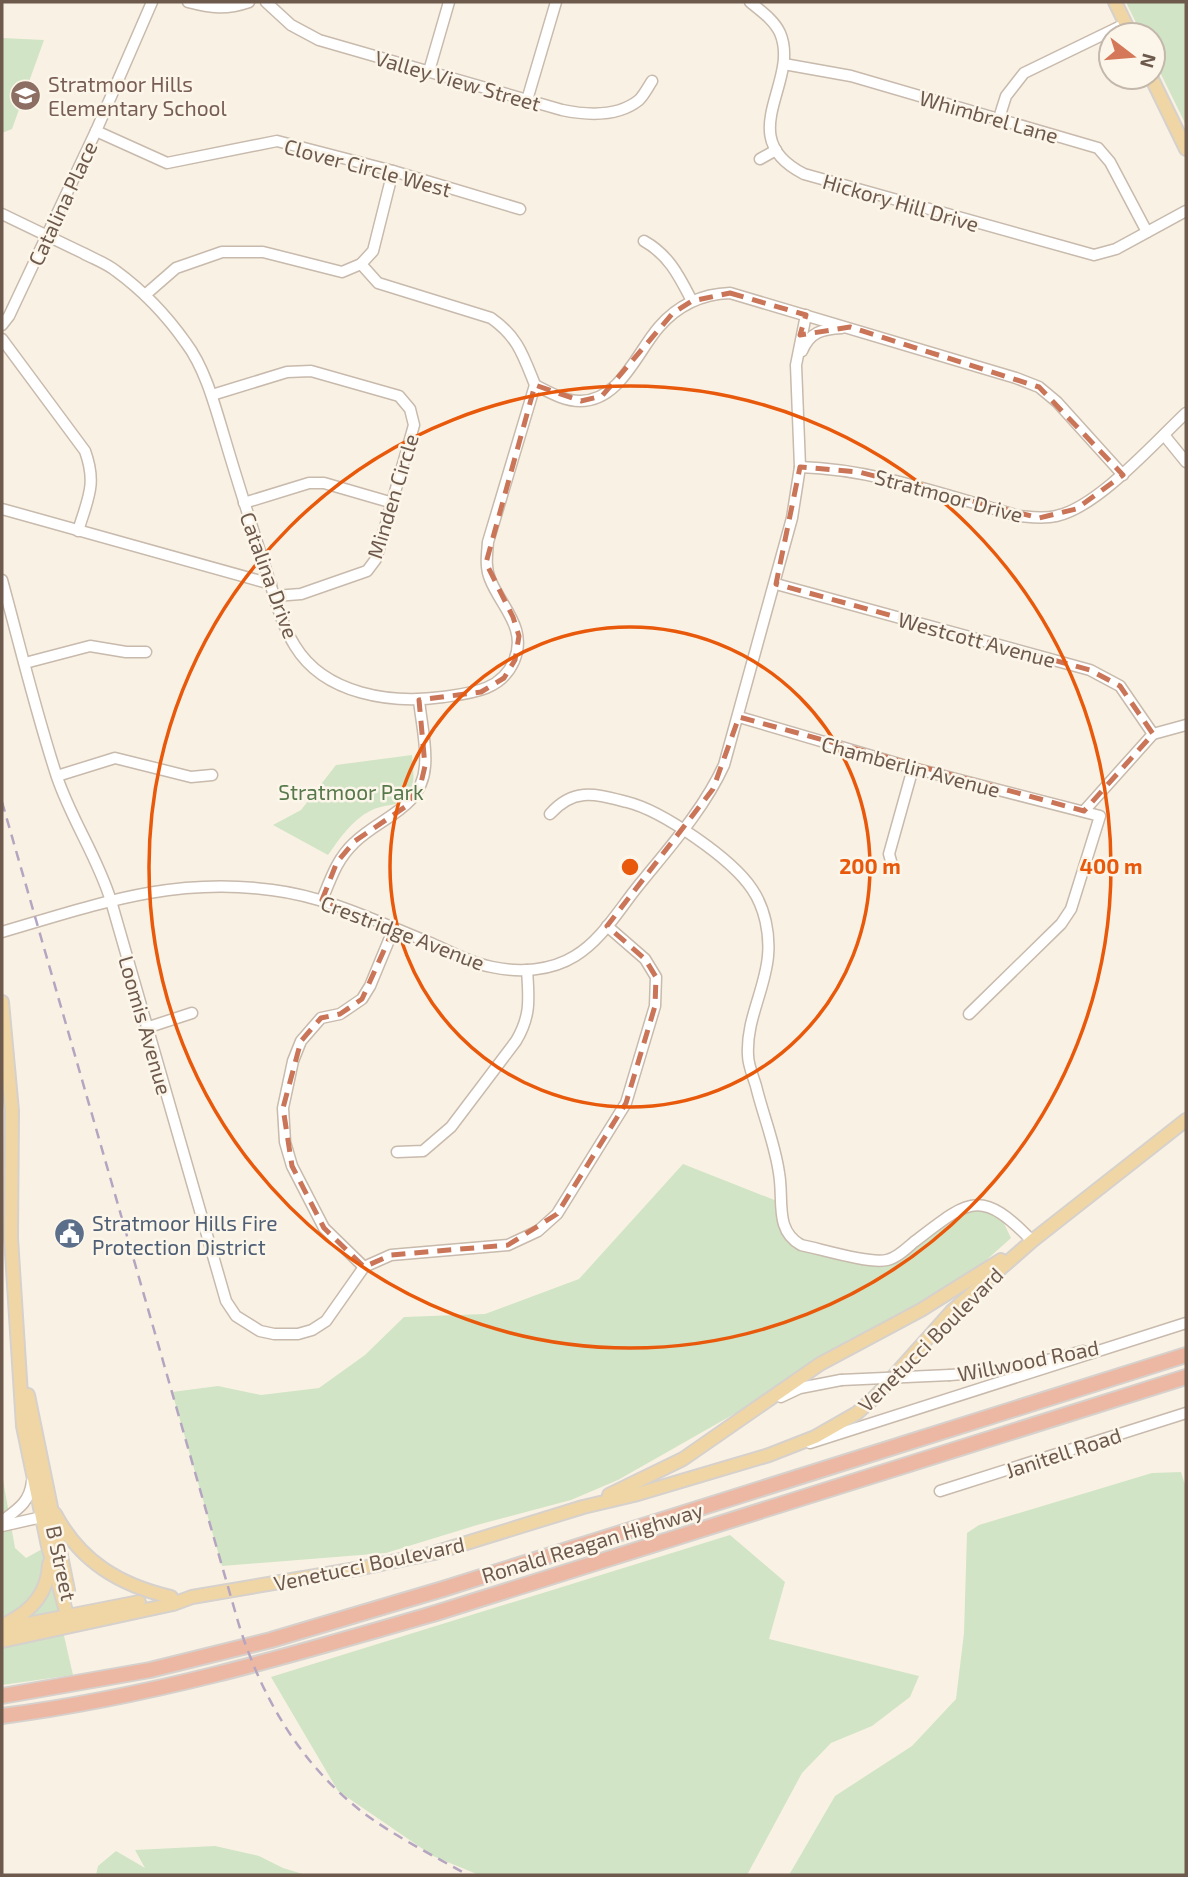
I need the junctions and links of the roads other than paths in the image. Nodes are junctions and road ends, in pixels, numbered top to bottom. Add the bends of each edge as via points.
1 (152, 2) edge
2 (188, 2) edge
3 (249, 2) edge
4 (266, 2) edge
5 (449, 2) edge
6 (556, 2) edge
7 (750, 2) edge
8 (1115, 2) edge
9 (1124, 21) edge
10 (1097, 42) edge
11 (784, 64) junction
12 (429, 71) junction
13 (652, 81) dead end
14 (1158, 91) edge
15 (527, 100) junction
16 (999, 118) junction
17 (96, 131) junction
18 (1186, 149) edge
19 (776, 150) junction
20 (760, 159) dead end
21 (393, 171) junction
22 (520, 209) dead end
23 (1186, 211) edge
24 (2, 215) edge
25 (1147, 232) junction
26 (47, 235) junction
27 (644, 241) dead end
28 (362, 264) junction
29 (145, 295) junction
30 (692, 301) junction
31 (806, 315) junction
32 (2, 325) edge
33 (850, 327) junction
34 (2, 339) edge
35 (796, 365) junction
36 (535, 385) junction
37 (212, 395) junction
38 (1186, 414) edge
39 (1164, 435) junction
40 (1186, 462) edge
41 (800, 467) junction
42 (1123, 475) junction
43 (244, 503) junction
44 (393, 503) junction
45 (2, 509) edge
46 (78, 531) junction
47 (2, 580) edge
48 (271, 584) junction
49 (776, 584) junction
50 (275, 596) junction
51 (146, 652) dead end
52 (25, 663) junction
53 (419, 700) junction
54 (738, 717) junction
55 (1186, 725) edge
56 (1153, 734) junction
57 (913, 768) junction
58 (212, 775) dead end
59 (57, 776) junction
60 (1084, 811) junction
61 (550, 814) dead end
62 (684, 829) junction
63 (893, 868) dead end
64 (322, 900) junction
65 (111, 901) junction
66 (607, 926) junction
67 (394, 928) junction
68 (2, 932) edge
69 (527, 970) junction
70 (2, 1002) edge
71 (192, 1013) dead end
72 (970, 1014) dead end
73 (146, 1028) junction
74 (1186, 1120) edge
75 (397, 1152) dead end
76 (1032, 1241) junction
77 (364, 1267) junction
78 (1186, 1323) edge
79 (16, 1338) junction
80 (1121, 1343) junction
81 (1182, 1356) edge
82 (1186, 1377) edge
83 (1186, 1413) edge
84 (735, 1424) junction
85 (769, 1455) junction
86 (33, 1474) junction
87 (940, 1491) dead end
88 (48, 1497) junction
89 (583, 1507) junction
90 (42, 1517) junction
91 (2, 1523) edge
92 (48, 1546) junction
93 (171, 1597) junction
94 (192, 1597) junction
95 (71, 1618) junction
96 (2, 1627) edge
97 (2, 1641) edge
98 (2, 1696) edge
99 (2, 1716) edge

1 - 17 street, Catalina Place
2 - 3 street via 224,9
4 - 12 street, Valley View Street via 304,34
5 - 12 street
6 - 15 street
7 - 11 street via 780,33
8 - 9 main road
10 - 16 street via 1024,73 1006,96
11 - 16 street, Whimbrel Lane via 850,76
11 - 19 street via 771,111
12 - 15 street, Valley View Street
13 - 15 street, Valley View Street via 640,99 607,112 579,113
14 - 18 main road
16 - 25 street, Whimbrel Lane via 1098,148
17 - 21 street, Clover Circle West via 167,163 277,141
17 - 26 street, Catalina Place
19 - 20 street
19 - 25 street, Hickory Hill Drive via 804,174 1083,253 1116,250
21 - 22 street, Clover Circle West
21 - 28 street via 373,251
23 - 25 street, Hickory Hill Drive
24 - 26 street, Catalina Drive
26 - 29 street, Catalina Drive via 114,269
26 - 32 street, Catalina Place
27 - 30 street via 672,264
28 - 29 street via 342,272 263,252 222,252 176,268
28 - 36 street via 378,284 491,318 521,347
29 - 37 street, Catalina Drive via 188,344
30 - 31 street via 730,293
30 - 36 street via 659,327 619,383 602,397 580,401 558,397
31 - 33 street
31 - 35 street, Crestridge Avenue
33 - 35 street via 828,328 811,336
33 - 42 street via 1039,387
34 - 46 street via 85,451 92,468 92,485
35 - 41 street, Crestridge Avenue
36 - 53 street, Catalina Drive via 488,542 486,563 519,636 515,660 504,678 481,692
37 - 43 street, Catalina Drive
37 - 44 street, Minden Circle via 287,372 311,371 399,396 410,409 414,425
38 - 39 street, Stratmoor Drive
39 - 40 street
39 - 42 street, Stratmoor Drive
41 - 42 street, Stratmoor Drive via 859,472 1039,518 1076,509
41 - 49 street, Crestridge Avenue
43 - 44 street via 309,483
43 - 48 street, Catalina Drive
44 - 50 street, Minden Circle via 376,559 367,571 300,594
45 - 46 street
46 - 48 street
47 - 52 street, Loomis Avenue
48 - 50 street, Catalina Drive
49 - 54 street, Crestridge Avenue
49 - 56 street, Westcott Avenue via 1090,670 1120,686
50 - 53 street, Catalina Drive via 296,648 330,679 374,696
51 - 52 street via 90,646
52 - 59 street, Loomis Avenue
53 - 64 street via 425,766 421,783 405,807 355,841 337,862
54 - 57 street, Chamberlin Avenue
54 - 62 street, Crestridge Avenue via 713,789
55 - 56 street
56 - 60 street
57 - 60 street, Chamberlin Avenue
57 - 63 street via 888,854
58 - 59 street via 191,778 115,758
59 - 65 street, Loomis Avenue
60 - 72 street, Chamberlin Avenue via 1100,816 1071,909
61 - 62 street via 562,801 579,794 603,796 637,804
62 - 66 street, Crestridge Avenue
62 - 76 street via 741,874 763,911 768,957 749,1032 748,1057 779,1173 784,1229 792,1240 888,1260 959,1210 984,1205 997,1209
64 - 65 street, Crestridge Avenue via 261,888 201,886 160,889
64 - 67 street, Crestridge Avenue
65 - 68 street, Crestridge Avenue
65 - 73 street, Loomis Avenue
66 - 69 street, Crestridge Avenue via 571,958
66 - 77 street via 645,958 656,977 655,1006 626,1103 557,1214 538,1231 508,1245 391,1255
67 - 69 street, Crestridge Avenue via 492,967
67 - 77 street via 362,999 340,1014 321,1018 301,1041 283,1108 292,1166 324,1228
69 - 75 street via 529,1009 516,1041 451,1127 423,1150
70 - 79 main road, B Street via 12,1111
71 - 73 street
73 - 77 street, Loomis Avenue via 226,1301 236,1316 274,1334 312,1330 326,1321
74 - 76 main road, Venetucci Boulevard
76 - 84 main road, Venetucci Boulevard via 921,1310 820,1364
76 - 85 main road, Venetucci Boulevard via 952,1311 857,1413
78 - 80 street, Willwood Road
79 - 86 main road, B Street via 23,1426
79 - 88 main road, B Street
80 - 84 street, Willwood Road, bridge via 972,1374 841,1380 800,1388
80 - 85 street, Willwood Road
81 - 98 highway, Ronald Reagan Highway via 271,1640 150,1670
82 - 99 highway, Ronald Reagan Highway via 321,1647 154,1690
83 - 87 street, Janitell Road
84 - 89 main road, Venetucci Boulevard via 657,1474
85 - 89 main road, Venetucci Boulevard
86 - 90 main road, B Street
86 - 91 street via 31,1492 23,1505
88 - 93 main road via 69,1536 94,1563 134,1587
88 - 95 main road, B Street
89 - 94 main road, Venetucci Boulevard via 434,1553
90 - 91 street
90 - 92 main road, B Street
92 - 95 main road, B Street
92 - 96 main road via 49,1572 41,1595 30,1609
93 - 94 main road, Venetucci Boulevard
93 - 95 main road, Venetucci Boulevard
94 - 95 main road, Venetucci Boulevard via 173,1604
95 - 96 main road
95 - 97 main road

